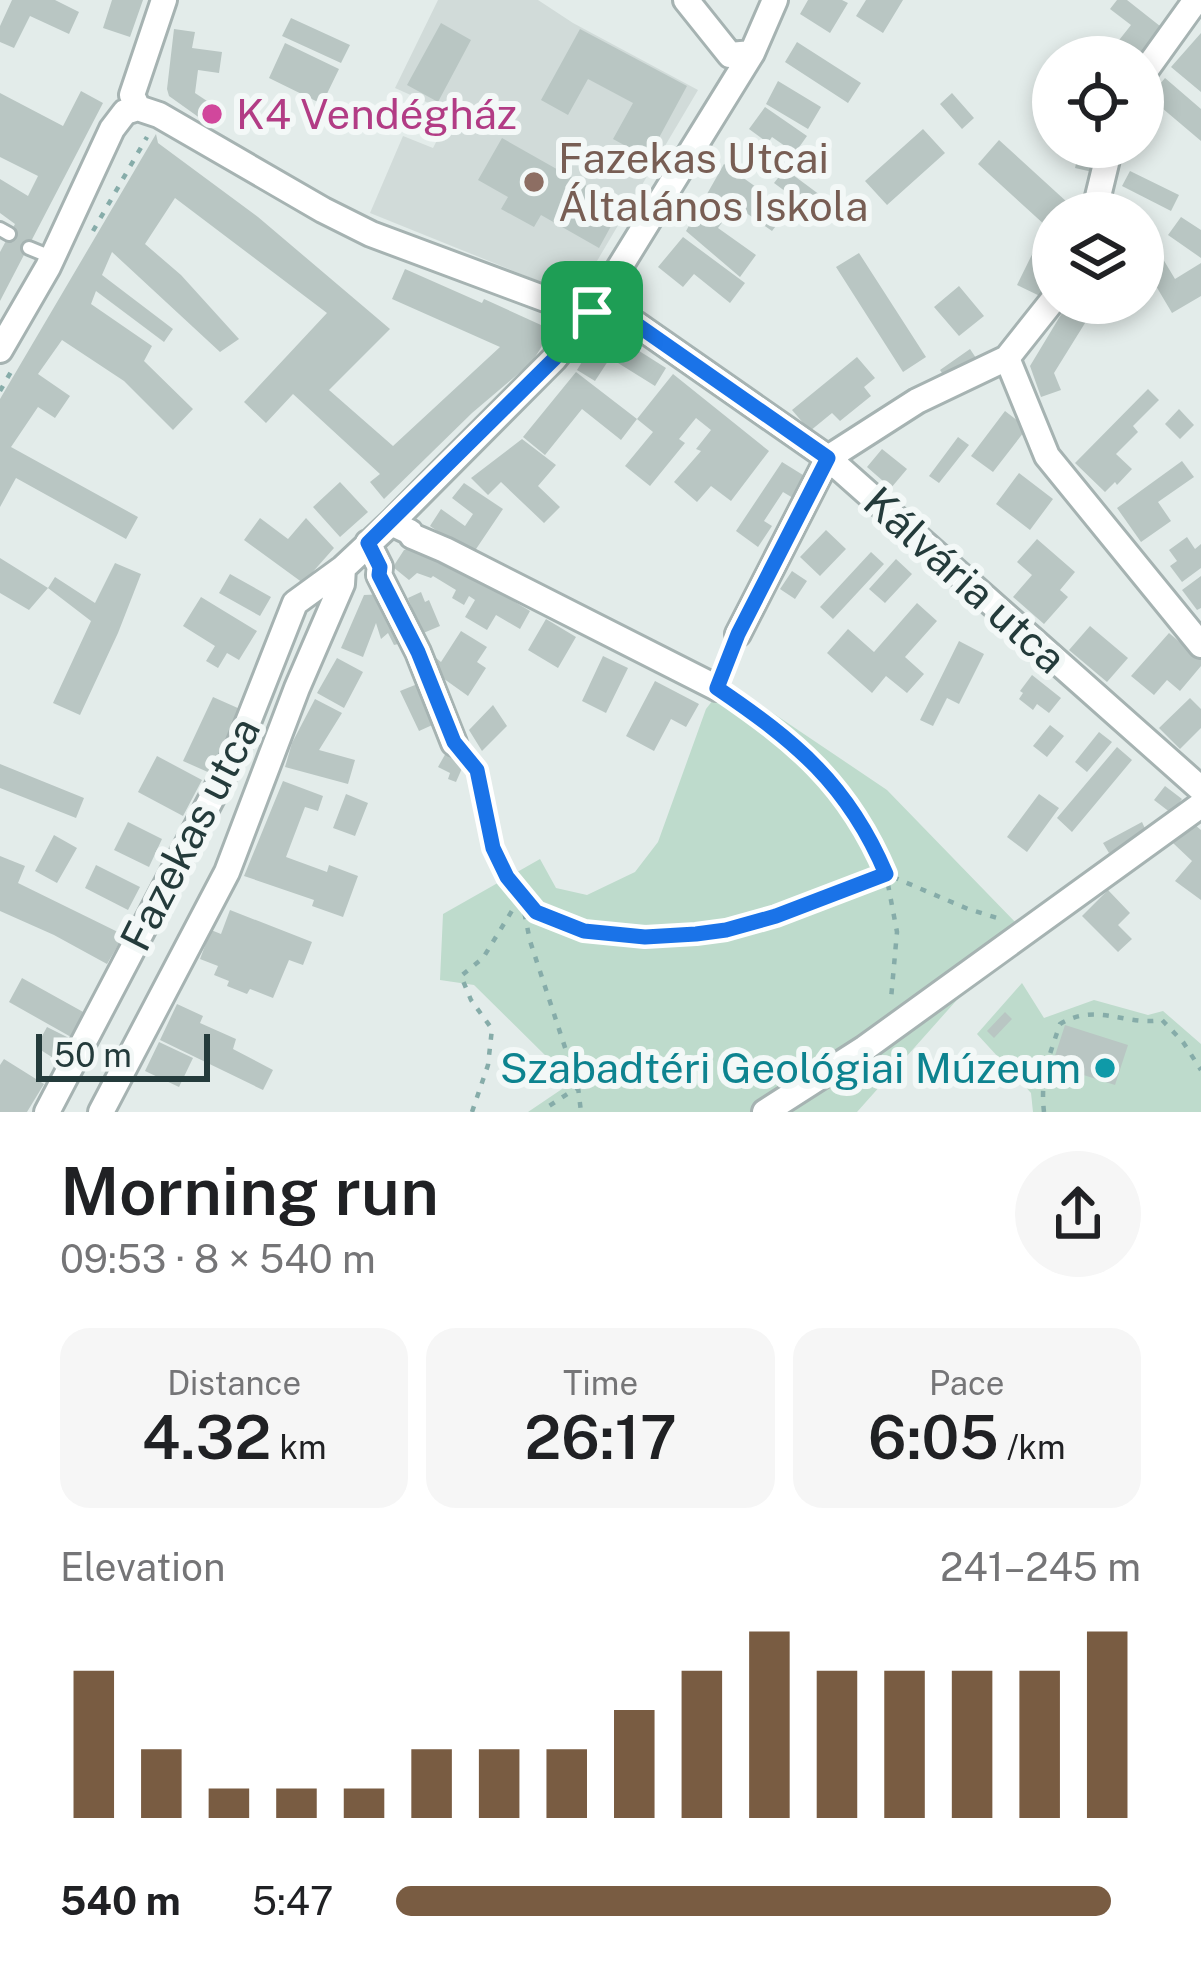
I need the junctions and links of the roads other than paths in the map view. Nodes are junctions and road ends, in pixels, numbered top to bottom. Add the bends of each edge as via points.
1 (164, 0) edge
2 (686, 0) edge
3 (775, 0) edge
4 (1196, 0) edge
5 (1164, 45) edge
6 (752, 53) junction
7 (148, 112) junction
8 (592, 312) junction
9 (1034, 324) edge
10 (0, 350) edge
11 (1007, 358) junction
12 (828, 458) junction
13 (391, 523) junction
14 (368, 543) junction
15 (343, 568) junction
16 (738, 634) dead end
17 (1201, 645) edge
18 (717, 688) road end
19 (454, 742) road end
20 (1201, 789) edge
21 (1201, 806) edge
22 (47, 1112) edge
23 (100, 1112) edge
24 (764, 1112) edge

1 - 7 street via 131,94
2 - 6 street via 730,55
3 - 6 street, Fazekas utca
4 - 5 street
6 - 8 street, Fazekas utca
7 - 8 street, Kálvária utca via 371,234
7 - 10 street via 125,112 112,129 41,253
8 - 12 street, Kálvária utca via 636,324
8 - 13 street, Fazekas utca
9 - 11 street
11 - 12 street via 917,400
11 - 17 street via 1047,456
12 - 16 street
12 - 20 street, Kálvária utca
13 - 14 street, Fazekas utca
13 - 18 street
14 - 15 street, Fazekas utca
14 - 19 street
15 - 22 street, Fazekas utca via 296,604 237,750
15 - 23 street, Fazekas utca via 227,872
21 - 24 street via 866,1048

